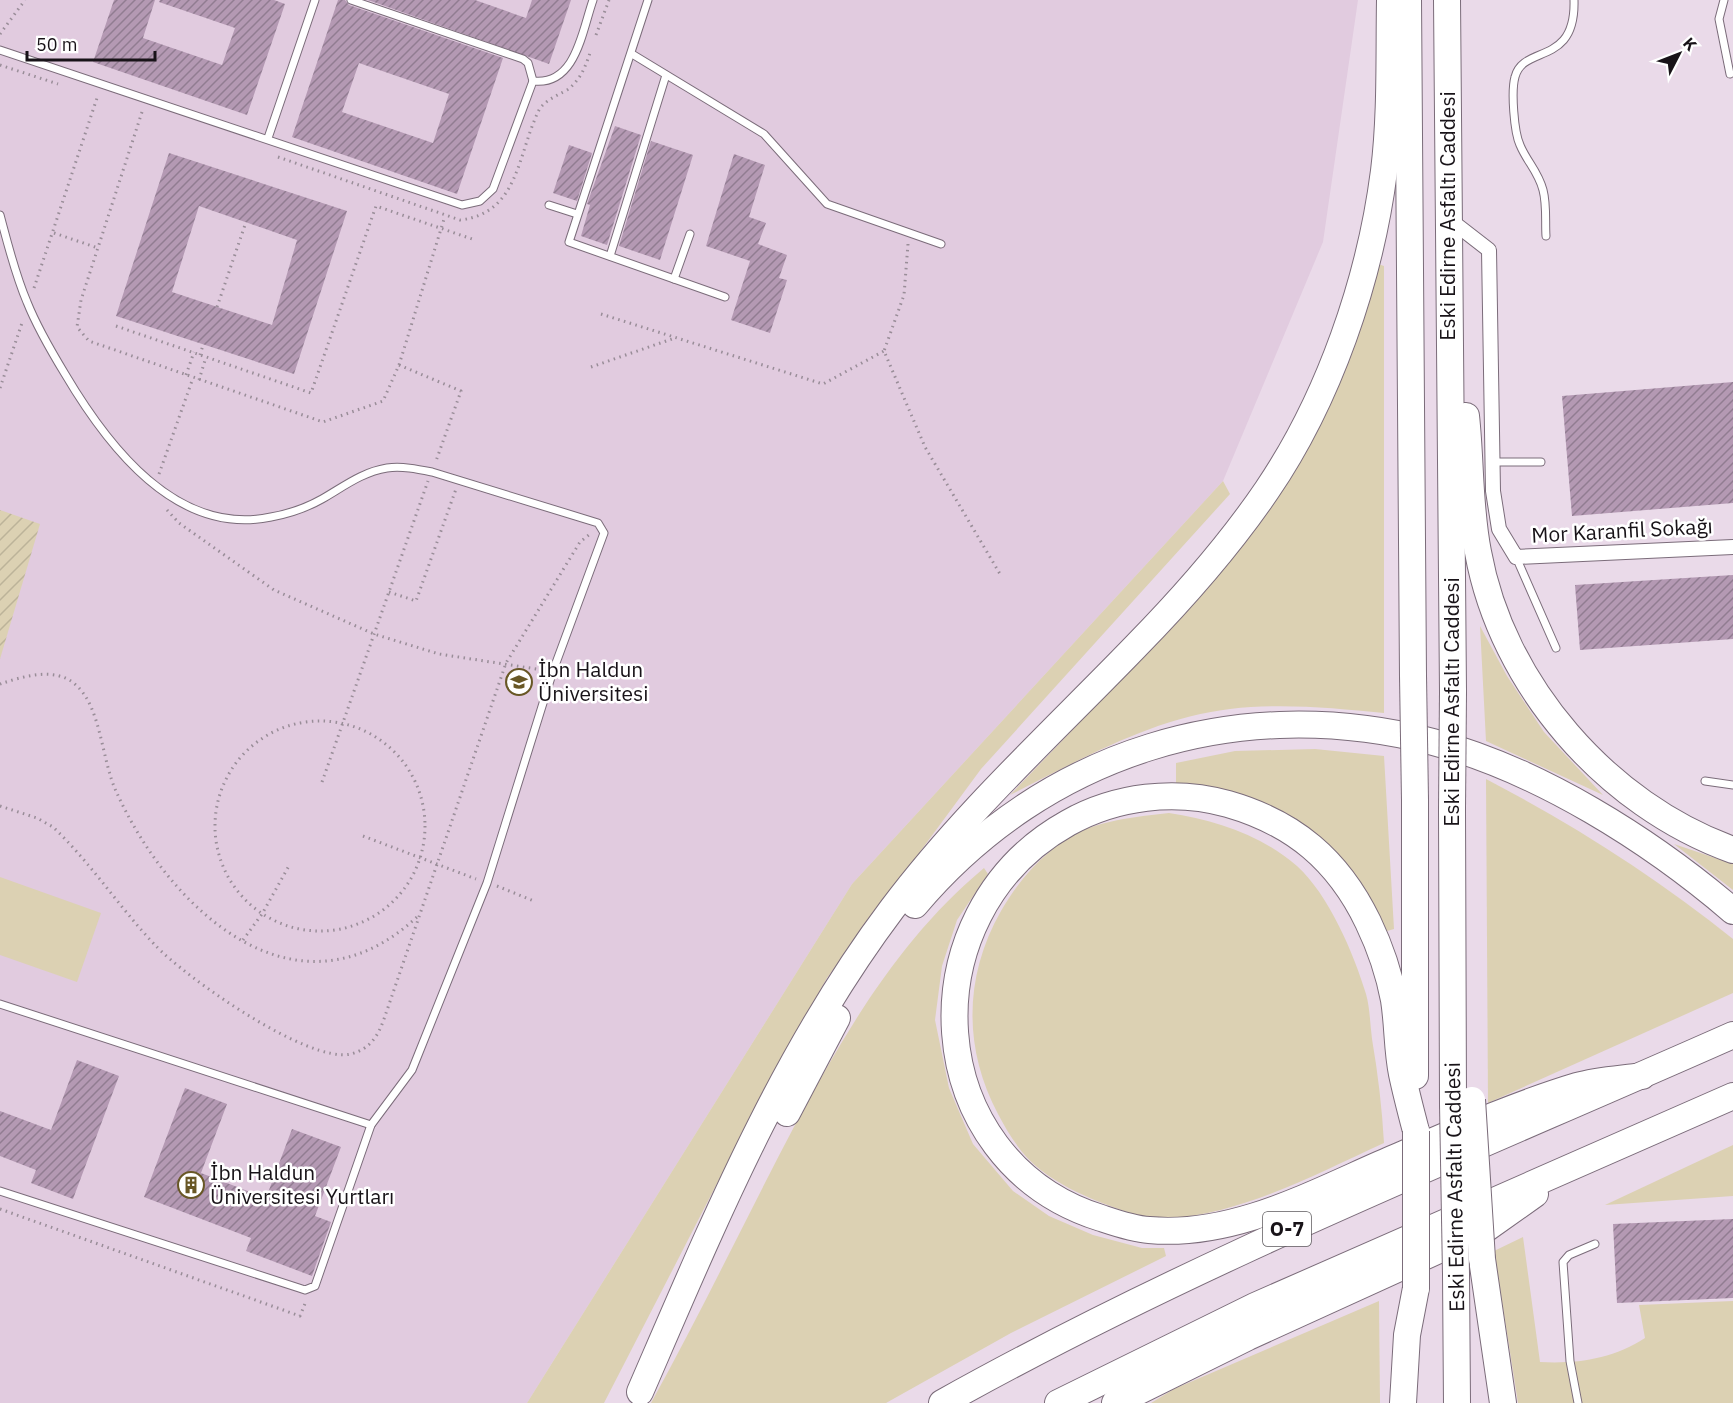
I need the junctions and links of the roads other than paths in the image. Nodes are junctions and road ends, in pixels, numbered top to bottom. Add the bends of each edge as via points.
1 (315, 0) edge
2 (351, 0) edge
3 (593, 0) edge
4 (648, 0) edge
5 (1390, 0) edge
6 (1408, 0) edge
7 (1447, 0) edge
8 (1574, 0) edge
9 (1724, 0) edge
10 (0, 50) edge
11 (632, 54) junction
12 (1730, 74) dead end
13 (666, 75) junction
14 (533, 81) junction
15 (268, 138) junction
16 (549, 205) dead end
17 (577, 214) junction
18 (0, 216) edge
19 (1449, 218) junction
20 (690, 234) dead end
21 (1546, 237) dead end
22 (940, 244) dead end
23 (610, 256) junction
24 (674, 279) junction
25 (725, 297) dead end
26 (1449, 353) junction
27 (1492, 462) junction
28 (1541, 462) dead end
29 (1733, 547) edge
30 (1516, 557) junction
31 (1556, 648) dead end
32 (1705, 781) dead end
33 (1733, 785) edge
34 (1733, 850) edge
35 (1733, 911) edge
36 (0, 1004) edge
37 (1733, 1035) edge
38 (1642, 1076) junction
39 (1733, 1096) edge
40 (1462, 1102) junction
41 (371, 1125) junction
42 (1416, 1131) junction
43 (1569, 1168) junction
44 (0, 1191) edge
45 (1596, 1244) dead end
46 (1416, 1288) junction
47 (637, 1398) edge
48 (942, 1403) edge
49 (1058, 1403) edge
50 (1115, 1403) edge
51 (1403, 1403) edge
52 (1419, 1403) edge
53 (1457, 1403) edge
54 (1503, 1403) edge
55 (1578, 1403) edge

1 - 15 lane
2 - 14 lane via 523,59
3 - 14 lane via 567,69 550,81
4 - 11 lane
5 - 47 highway via 1388,121 1378,208 1341,344 1293,447 1270,486 1174,607 955,831 842,978 779,1090 703,1247
6 - 42 highway, Eski Edirne Asfaltı Caddesi, bridge
7 - 19 highway, Eski Edirne Asfaltı Caddesi
8 - 21 lane via 1575,21 1567,37 1547,53 1524,62 1515,75 1513,96 1520,145 1536,169 1544,192
9 - 12 lane via 1719,20
10 - 15 lane
11 - 13 lane
11 - 17 lane
13 - 22 lane via 764,134 825,203
13 - 23 lane
14 - 15 lane via 493,189 471,204 462,205
16 - 17 lane
17 - 23 lane via 570,242
18 - 41 lane via 27,304 76,392 111,445 155,485 188,506 218,516 269,518 299,510 359,477 386,468 406,467 601,526 604,533 553,671 487,883 412,1070
19 - 26 highway, Eski Edirne Asfaltı Caddesi
19 - 27 street, Mor Karanfil Sokağı via 1489,250
20 - 24 lane
23 - 24 lane
24 - 25 lane
26 - 34 highway via 1467,419 1478,553 1487,590 1526,676 1566,732 1610,776 1667,819
26 - 40 highway, Eski Edirne Asfaltı Caddesi, bridge via 1452,955 1466,1031
27 - 28 lane
27 - 30 street, Mor Karanfil Sokağı via 1499,529
29 - 30 street, Mor Karanfil Sokağı
30 - 31 lane
32 - 33 lane
35 - 47 highway via 1647,846 1566,798 1483,759 1390,732 1303,723 1223,728 1184,735 1101,764 1052,789 990,832 942,875 879,949 851,991
36 - 41 lane
37 - 38 highway, O-7
38 - 42 highway via 1581,1085 1527,1104 1261,1213 1185,1230 1130,1226 1080,1212 1045,1194 1015,1168 975,1109 962,1078 953,1016 960,956 977,915 1003,877 1037,842 1083,814 1111,804 1157,796 1209,799 1281,825 1309,842 1347,884 1383,956 1394,1000 1402,1073
38 - 48 highway, O-7 via 1262,1241 1084,1327
39 - 43 highway
40 - 53 highway, Eski Edirne Asfaltı Caddesi, bridge via 1456,1274
40 - 54 highway, bridge
41 - 44 lane via 319,1282 311,1288 299,1288
42 - 46 highway, Eski Edirne Asfaltı Caddesi, bridge
43 - 49 highway via 1255,1306
43 - 50 highway via 1487,1228 1248,1337
45 - 55 lane via 1569,1255 1563,1262 1570,1361
46 - 51 highway via 1407,1335
46 - 52 highway, Eski Edirne Asfaltı Caddesi

